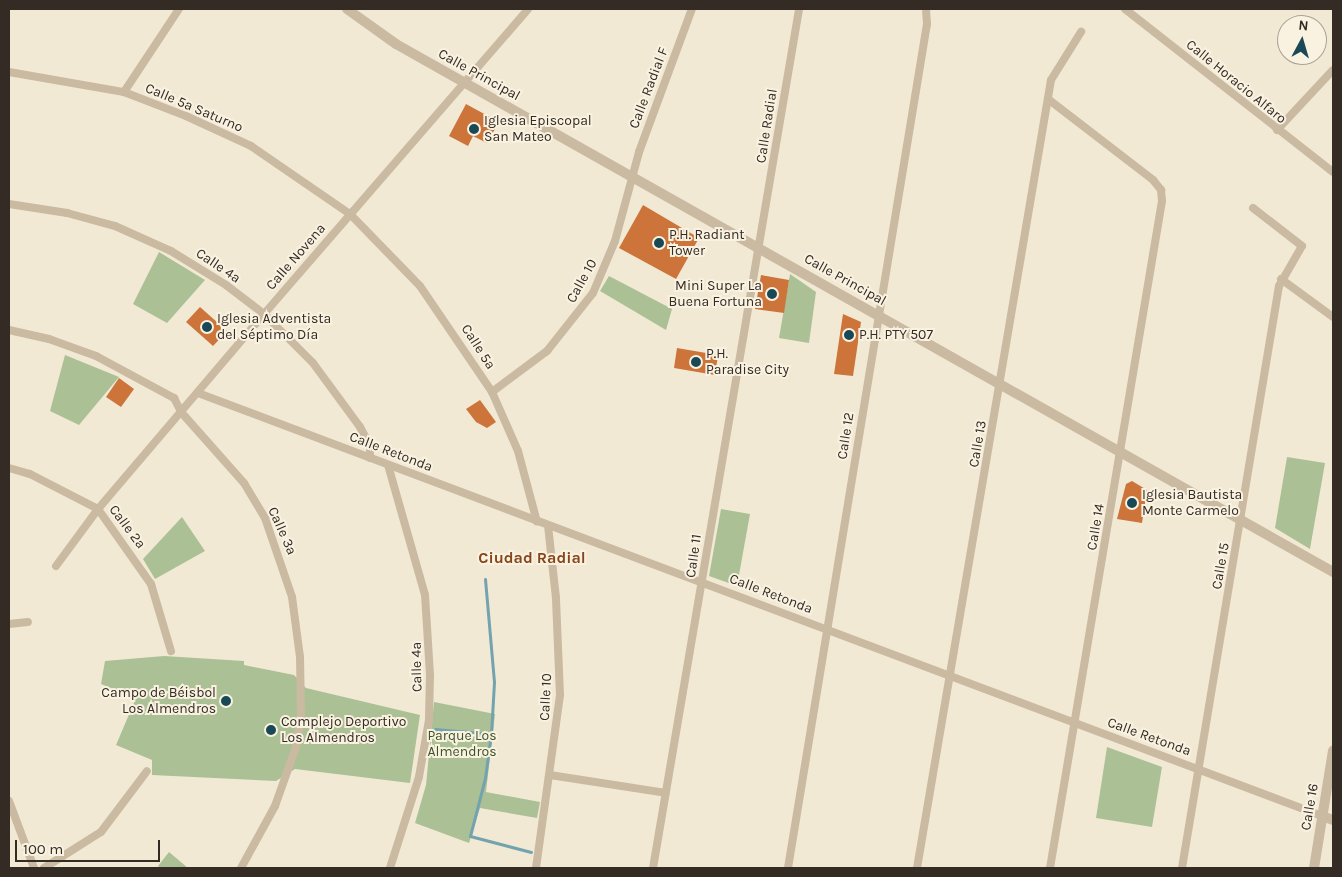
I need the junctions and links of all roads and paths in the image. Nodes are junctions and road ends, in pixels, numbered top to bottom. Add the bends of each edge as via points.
1 (179, 9) edge
2 (347, 9) edge
3 (528, 9) edge
4 (692, 9) edge
5 (799, 9) edge
6 (926, 9) edge
7 (1125, 9) edge
8 (1081, 32) dead end
9 (1333, 70) edge
10 (9, 72) edge
11 (465, 83) junction
12 (124, 92) junction
13 (1048, 99) junction
14 (1277, 130) junction
15 (1333, 172) edge
16 (633, 177) junction
17 (9, 204) edge
18 (1253, 208) dead end
19 (350, 214) junction
20 (760, 248) junction
21 (1281, 279) junction
22 (264, 314) junction
23 (879, 315) junction
24 (1333, 317) edge
25 (9, 330) edge
26 (1002, 384) junction
27 (492, 392) junction
28 (198, 393) junction
29 (181, 412) junction
30 (1121, 452) junction
31 (370, 458) junction
32 (388, 465) junction
33 (9, 468) edge
34 (98, 509) junction
35 (1242, 521) junction
36 (537, 522) junction
37 (548, 526) junction
38 (56, 566) dead end
39 (1333, 572) edge
40 (703, 582) junction
41 (28, 622) dead end
42 (9, 624) edge
43 (826, 630) junction
44 (171, 652) dead end
45 (950, 675) junction
46 (1075, 724) junction
47 (1333, 751) edge
48 (1198, 769) junction
49 (147, 771) dead end
50 (550, 775) junction
51 (666, 793) junction
52 (9, 801) edge
53 (1322, 816) junction
54 (1333, 820) edge
55 (34, 868) edge
56 (44, 868) edge
57 (241, 868) edge
58 (390, 868) edge
59 (536, 868) edge
60 (653, 868) edge
61 (788, 868) edge
62 (917, 868) edge
63 (1050, 868) edge
64 (1182, 868) edge
65 (1314, 868) edge

1 - 12 street
2 - 11 street, Calle Principal via 396,44
3 - 11 street, Calle Novena
4 - 16 street, Calle Radial F
5 - 20 street, Calle Radial
6 - 23 street, Calle 12 via 927,24
7 - 14 street, Calle Horacio Alfaro
8 - 13 street, Calle 13 via 1054,72
9 - 14 street
10 - 12 street, Calle 5a Saturno
11 - 16 street, Calle Principal
11 - 19 street, Calle Novena
12 - 19 street, Calle 5a Saturno via 251,146
13 - 26 street, Calle 13
13 - 30 street, Calle 14 via 1161,190
14 - 15 street, Calle Horacio Alfaro
16 - 20 street, Calle Principal
16 - 27 street, Calle 10 via 615,241 593,293 547,351
17 - 22 street, Calle 4a via 67,213 143,238 199,267
18 - 21 street, Calle 15 via 1302,246
19 - 22 street, Calle Novena
19 - 27 street, Calle 5a via 420,286
20 - 23 street, Calle Principal
20 - 40 street, Calle 11
21 - 24 street
21 - 35 street, Calle 15
22 - 28 street, Calle Novena
22 - 31 street, Calle 4a via 312,363 345,403 370,446
23 - 26 street, Calle Principal
23 - 43 street, Calle 12
25 - 29 street, Calle 3a via 49,338 136,374 174,398
26 - 30 street, Calle Principal
26 - 45 street, Calle 13
27 - 36 street, Calle 5a via 518,451
28 - 29 street, Calle Novena
28 - 31 street, Calle Retonda
29 - 34 street, Calle Novena
29 - 57 street, Calle 3a via 244,483 265,518 283,562 298,631 301,713 296,746 275,806
30 - 35 street, Calle Principal
30 - 46 street, Calle 14
31 - 32 street, Calle Retonda
32 - 36 street, Calle Retonda
32 - 58 street, Calle 4a via 424,594 430,675 429,720 420,777
33 - 34 street, Calle 2a via 30,474
34 - 38 street, Calle Novena
34 - 44 street, Calle 2a via 151,584
35 - 39 street, Calle Principal
35 - 48 street, Calle 15
36 - 37 street, Calle Retonda
37 - 40 street, Calle Retonda
37 - 50 street, Calle 10 via 560,654 559,704
40 - 43 street, Calle Retonda
40 - 51 street, Calle 11
41 - 42 street
43 - 45 street, Calle Retonda
43 - 61 street, Calle 12
45 - 46 street, Calle Retonda
45 - 62 street, Calle 13
46 - 48 street, Calle Retonda
46 - 63 street, Calle 14
47 - 53 street, Calle 16
48 - 53 street, Calle Retonda
48 - 64 street, Calle 15
49 - 56 street via 101,832
50 - 51 street
50 - 59 street, Calle 10
51 - 60 street, Calle 11
52 - 55 street
53 - 54 street, Calle Retonda
53 - 65 street, Calle 16

